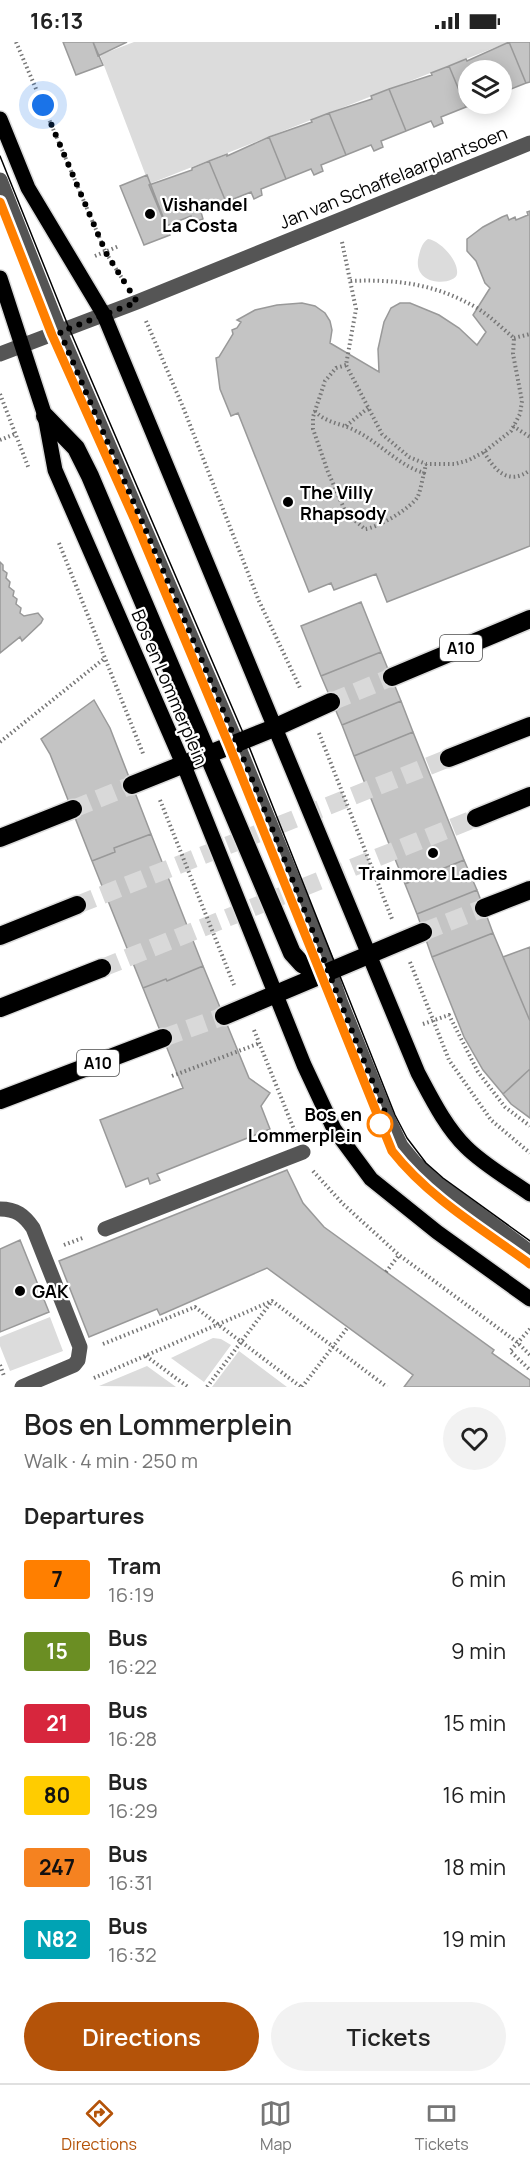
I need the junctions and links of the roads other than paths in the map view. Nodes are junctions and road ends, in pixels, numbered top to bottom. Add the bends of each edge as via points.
1 (0, 119) edge
2 (530, 143) edge
3 (0, 180) edge
4 (0, 278) edge
5 (104, 315) junction
6 (60, 332) junction
7 (22, 347) junction
8 (0, 354) edge
9 (45, 416) junction
10 (530, 619) edge
11 (392, 677) tunnel mouth
12 (332, 702) tunnel mouth
13 (530, 726) edge
14 (274, 728) junction
15 (237, 742) junction
16 (207, 755) junction
17 (449, 758) tunnel mouth
18 (183, 764) junction
19 (132, 785) tunnel mouth
20 (530, 796) edge
21 (73, 809) tunnel mouth
22 (476, 818) tunnel mouth
23 (0, 838) edge
24 (530, 890) edge
25 (77, 905) tunnel mouth
26 (484, 908) tunnel mouth
27 (423, 932) tunnel mouth
28 (0, 936) edge
29 (368, 954) junction
30 (102, 968) tunnel mouth
31 (325, 972) junction
32 (276, 993) junction
33 (0, 1008) edge
34 (224, 1016) tunnel mouth
35 (163, 1038) tunnel mouth
36 (0, 1100) edge
37 (303, 1152) dead end
38 (530, 1194) edge
39 (0, 1209) edge
40 (105, 1229) road end
41 (530, 1252) edge
42 (530, 1299) edge
43 (22, 1387) edge

1 - 5 main road via 28,188
2 - 5 street, Jan van Schaffelaarplantsoen
3 - 6 street
4 - 7 main road, Bos en Lommerplein
5 - 6 street, Jan van Schaffelaarplantsoen
5 - 14 main road
6 - 7 street, Jan van Schaffelaarplantsoen
6 - 15 street
7 - 8 street, Jan van Schaffelaarplantsoen
7 - 9 main road, Bos en Lommerplein
9 - 16 highway via 76,448 90,476
9 - 18 main road, Bos en Lommerplein via 55,470
10 - 11 highway, A10
12 - 14 highway
13 - 17 highway
14 - 15 highway
14 - 29 main road
15 - 16 highway
15 - 31 street
16 - 18 highway
16 - 31 highway via 292,953 302,964
18 - 19 highway
18 - 32 main road, Bos en Lommerplein
20 - 22 highway
21 - 23 highway
24 - 26 highway
25 - 28 highway
27 - 29 highway
29 - 31 highway
29 - 38 main road via 417,1073 447,1125 469,1149
30 - 33 highway
31 - 32 highway
31 - 41 street via 401,1146 434,1180
32 - 34 highway
32 - 42 main road, Bos en Lommerplein via 303,1065 334,1129 371,1179
35 - 36 highway, A10
37 - 40 street
39 - 43 street via 10,1209 27,1219 79,1341 80,1354 74,1365

